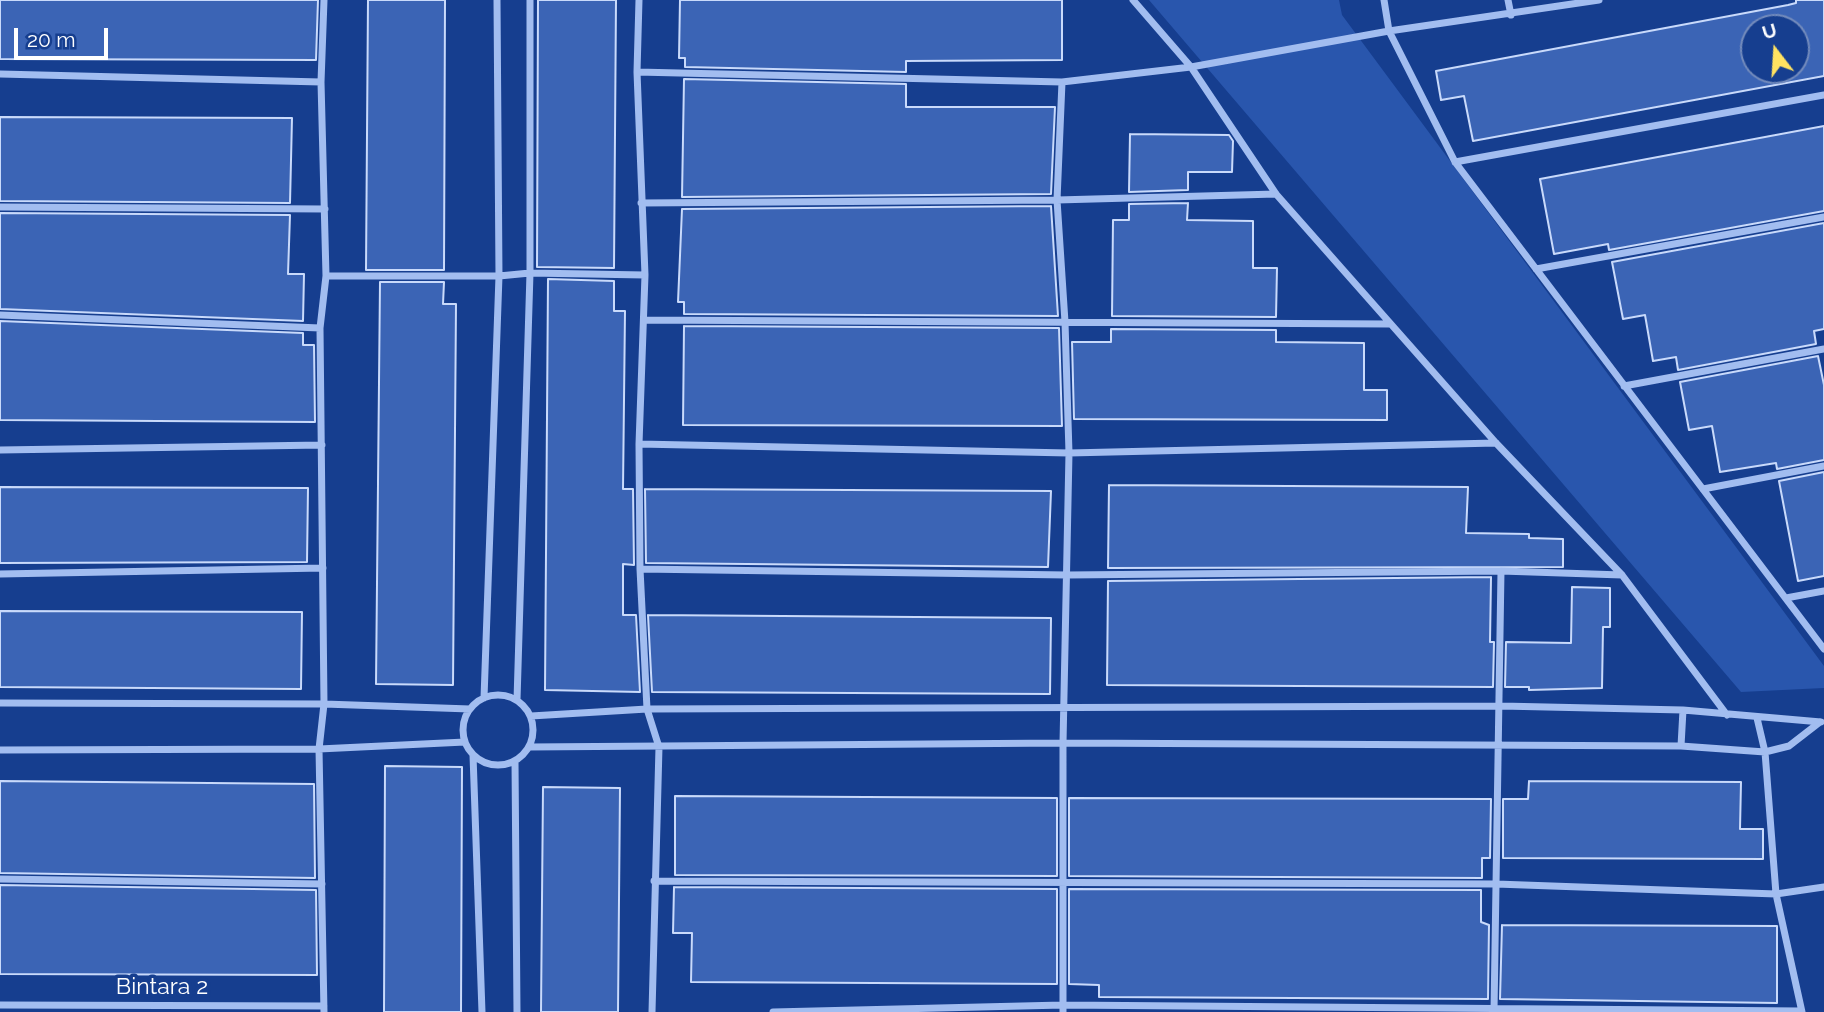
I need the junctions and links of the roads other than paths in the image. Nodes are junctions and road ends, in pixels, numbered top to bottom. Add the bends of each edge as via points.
1 (324, 0) edge
2 (497, 0) edge
3 (530, 0) edge
4 (639, 0) edge
5 (1133, 0) edge
6 (1384, 0) edge
7 (1508, 0) edge
8 (1600, 0) edge
9 (1511, 15) junction
10 (1390, 31) junction
11 (1191, 67) junction
12 (638, 72) junction
13 (0, 74) edge
14 (321, 82) junction
15 (1062, 82) junction
16 (1824, 95) edge
17 (1455, 162) junction
18 (1276, 194) junction
19 (1056, 201) junction
20 (641, 203) junction
21 (0, 206) edge
22 (325, 209) junction
23 (1824, 217) edge
24 (1536, 269) junction
25 (530, 273) junction
26 (645, 275) junction
27 (326, 276) junction
28 (499, 276) junction
29 (0, 315) edge
30 (644, 320) junction
31 (1065, 322) junction
32 (1389, 324) junction
33 (320, 328) junction
34 (1824, 349) edge
35 (1624, 386) junction
36 (1496, 443) junction
37 (639, 444) junction
38 (322, 445) junction
39 (0, 450) edge
40 (1069, 453) junction
41 (1824, 466) edge
42 (1703, 489) junction
43 (323, 568) junction
44 (640, 569) junction
45 (1501, 571) junction
46 (0, 574) edge
47 (1067, 575) junction
48 (1622, 575) junction
49 (1824, 591) edge
50 (1786, 598) junction
51 (1824, 649) edge
52 (484, 698) junction
53 (517, 699) junction
54 (0, 703) edge
55 (324, 704) junction
56 (1065, 705) junction
57 (1501, 706) junction
58 (470, 709) junction
59 (647, 709) junction
60 (1683, 710) junction
61 (1727, 715) junction
62 (531, 716) junction
63 (1757, 718) junction
64 (1822, 722) edge
65 (465, 742) junction
66 (1063, 743) junction
67 (1499, 746) junction
68 (1682, 746) junction
69 (529, 747) junction
70 (659, 747) junction
71 (318, 749) junction
72 (0, 750) edge
73 (1765, 752) junction
74 (473, 755) junction
75 (515, 761) junction
76 (0, 879) edge
77 (654, 881) junction
78 (322, 884) junction
79 (1062, 884) junction
80 (1496, 884) junction
81 (1824, 887) edge
82 (1776, 894) junction
83 (0, 1005) edge
84 (1063, 1008) edge
85 (324, 1009) edge
86 (1494, 1010) edge
87 (482, 1012) edge
88 (517, 1012) edge
89 (652, 1012) edge
90 (773, 1012) edge
91 (1802, 1012) edge

1 - 14 street
2 - 28 street
3 - 25 street
4 - 12 street
5 - 11 street
6 - 10 street
7 - 9 street
8 - 9 street
9 - 10 street
10 - 11 street
10 - 17 street
11 - 15 street
11 - 18 street
12 - 15 street
12 - 20 street
13 - 14 street
14 - 22 street
15 - 19 street
16 - 17 street
17 - 24 street
18 - 19 street
18 - 32 street
19 - 20 street
19 - 31 street
20 - 26 street
21 - 22 street
22 - 27 street
23 - 24 street
24 - 35 street
25 - 26 street
25 - 28 street
25 - 53 street
26 - 30 street
27 - 28 street
27 - 33 street
28 - 52 street
29 - 33 street
30 - 31 street
30 - 37 street
31 - 32 street
31 - 40 street
32 - 36 street
33 - 38 street
34 - 35 street
35 - 42 street
36 - 40 street
36 - 48 street
37 - 40 street
37 - 44 street
38 - 39 street
38 - 43 street
40 - 47 street
41 - 42 street
42 - 50 street
43 - 46 street
43 - 55 street
44 - 47 street
44 - 59 street
45 - 47 street
45 - 48 street
45 - 57 street
47 - 56 street
48 - 61 street
49 - 50 street
50 - 51 street
52 - 53 street via 501,695
52 - 58 street
53 - 62 street
54 - 55 street
55 - 58 street
55 - 71 street
56 - 57 street
56 - 59 street
56 - 66 street
57 - 60 street
57 - 67 street
58 - 65 street via 463,725
59 - 62 street
59 - 70 street
60 - 61 street
60 - 68 street
61 - 63 street
62 - 69 street via 534,732
63 - 64 street
63 - 73 street
64 - 73 street via 1789,746
65 - 71 street
65 - 74 street
66 - 67 street
66 - 70 street
66 - 79 street
67 - 68 street
67 - 80 street
68 - 73 street
69 - 70 street
69 - 75 street
70 - 77 street
71 - 72 street
71 - 78 street
73 - 82 street
74 - 75 street via 493,764
74 - 87 street
75 - 88 street
76 - 78 street
77 - 79 street
77 - 89 street
78 - 85 street
79 - 80 street
79 - 84 street
80 - 82 street
80 - 86 street
81 - 82 street
82 - 91 street
83 - 85 street, Bintara 2
84 - 86 street
84 - 90 street
86 - 91 street

